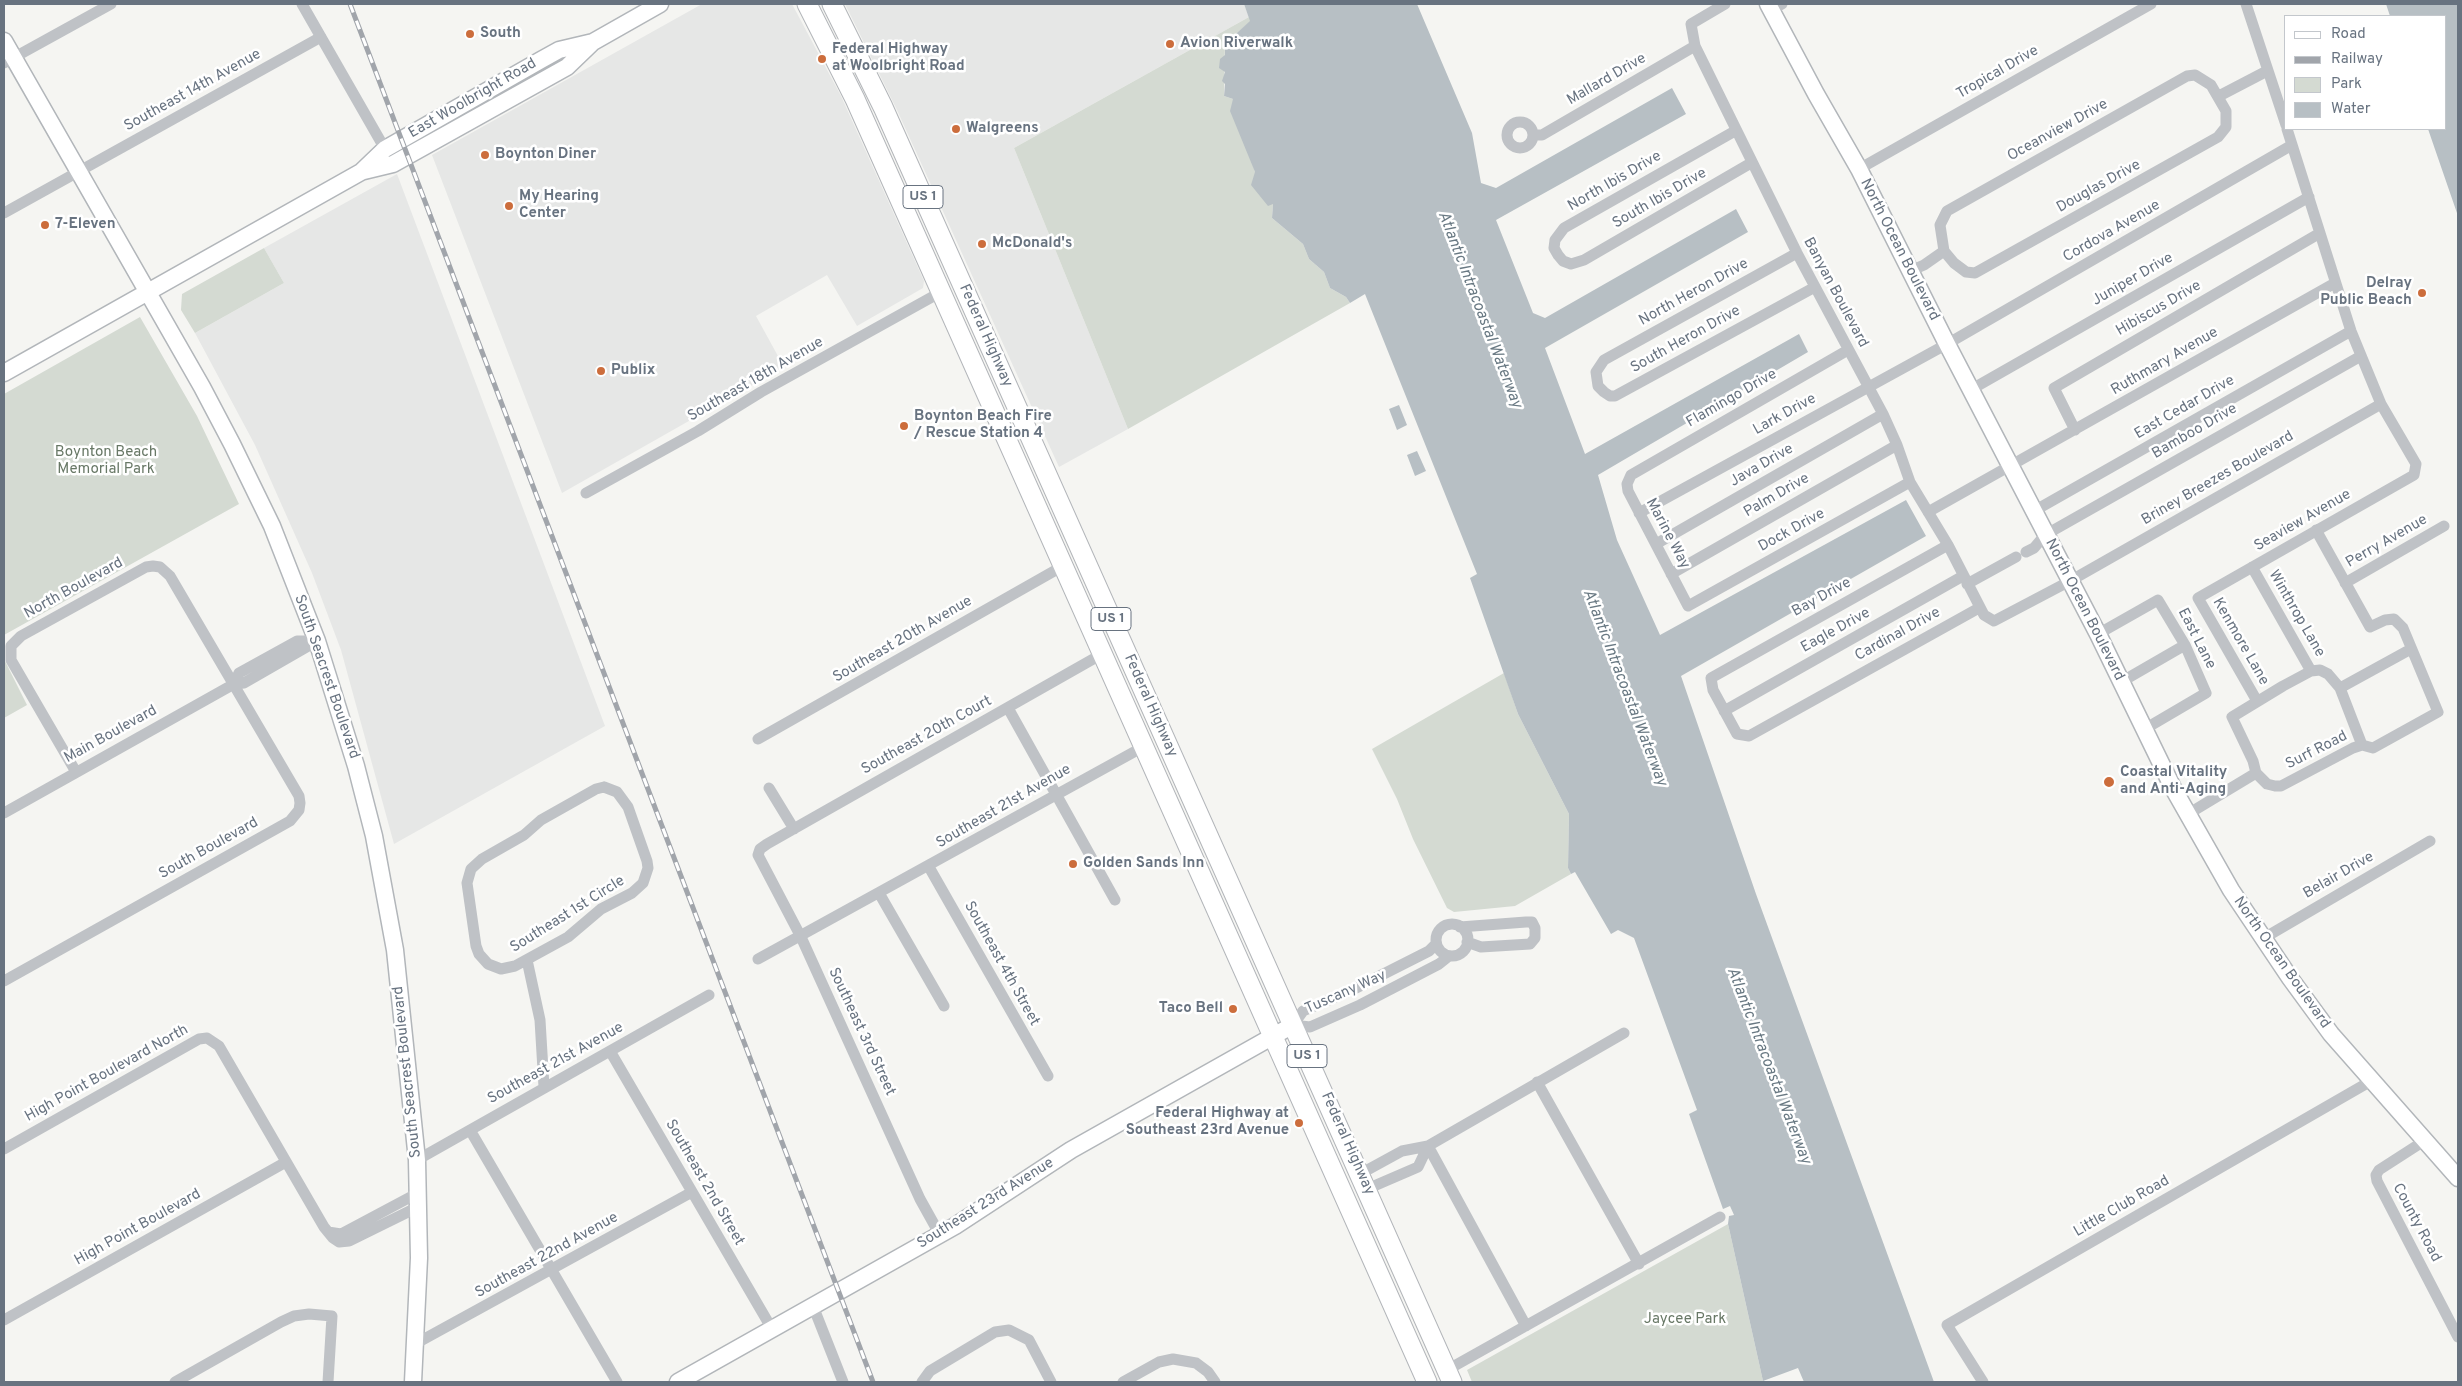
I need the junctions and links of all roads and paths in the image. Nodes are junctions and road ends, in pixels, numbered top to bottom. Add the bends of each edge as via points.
1 (111, 4) edge
2 (302, 4) edge
3 (660, 4) edge
4 (807, 4) edge
5 (832, 4) edge
6 (1725, 4) edge
7 (2151, 4) edge
8 (2246, 4) edge
9 (1774, 6) edge
10 (321, 37) junction
11 (4, 41) edge
12 (593, 42) junction
13 (1695, 46) junction
14 (9, 61) edge
15 (2267, 71) junction
16 (2219, 96) junction
17 (2284, 119) edge
18 (2287, 130) edge
19 (1735, 131) junction
20 (1533, 135) dead end
21 (2292, 145) junction
22 (386, 149) junction
23 (1751, 163) junction
24 (1859, 169) junction
25 (79, 171) junction
26 (361, 172) junction
27 (2309, 197) junction
28 (4, 213) edge
29 (2320, 233) junction
30 (1944, 251) junction
31 (1797, 253) junction
32 (1584, 260) joint
33 (1910, 271) junction
34 (2335, 283) junction
35 (938, 284) junction
36 (962, 284) junction
37 (1816, 287) junction
38 (148, 292) junction
39 (971, 305) junction
40 (2351, 331) junction
41 (1947, 344) junction
42 (1848, 350) junction
43 (2361, 356) junction
44 (1604, 360) joint
45 (4, 372) edge
46 (1868, 386) junction
47 (1972, 389) junction
48 (2380, 404) junction
49 (1883, 414) junction
50 (2075, 430) junction
51 (1897, 445) junction
52 (2010, 465) junction
53 (1631, 475) joint
54 (1910, 482) junction
55 (586, 493) dead end
56 (2034, 511) junction
57 (1928, 512) junction
58 (1639, 513) junction
59 (2444, 526) dead end
60 (2316, 530) junction
61 (2045, 535) junction
62 (1656, 544) junction
63 (1948, 545) junction
64 (2021, 554) joint
65 (1063, 566) junction
66 (2252, 567) junction
67 (1671, 574) junction
68 (1965, 580) junction
69 (2065, 583) junction
70 (2345, 583) junction
71 (2198, 598) joint
72 (1688, 606) joint
73 (1979, 608) junction
74 (2098, 634) junction
75 (317, 642) junction
76 (2185, 645) junction
77 (2412, 649) junction
78 (1102, 654) junction
79 (2311, 671) junction
80 (2121, 682) junction
81 (234, 684) junction
82 (2340, 688) junction
83 (2257, 701) junction
84 (1008, 708) junction
85 (1724, 711) junction
86 (1135, 728) junction
87 (2143, 730) junction
88 (1161, 731) junction
89 (758, 739) dead end
90 (2362, 745) junction
91 (1143, 747) junction
92 (76, 772) junction
93 (2256, 772) junction
94 (769, 788) dead end
95 (1054, 795) junction
96 (4, 813) edge
97 (2188, 814) junction
98 (794, 829) junction
99 (1212, 841) junction
100 (2430, 841) dead end
101 (766, 844) joint
102 (929, 867) junction
103 (879, 893) junction
104 (1115, 900) dead end
105 (1460, 926) junction
106 (801, 937) junction
107 (2264, 938) junction
108 (1467, 942) junction
109 (1436, 944) junction
110 (1449, 956) junction
111 (758, 959) dead end
112 (527, 960) junction
113 (4, 981) edge
114 (709, 995) dead end
115 (944, 1006) dead end
116 (1293, 1025) junction
117 (1624, 1033) dead end
118 (1272, 1036) junction
119 (610, 1051) junction
120 (1048, 1076) dead end
121 (2371, 1081) junction
122 (1537, 1082) junction
123 (544, 1087) junction
124 (470, 1130) junction
125 (2424, 1141) junction
126 (1428, 1146) junction
127 (4, 1149) edge
128 (418, 1160) junction
129 (286, 1162) junction
130 (1331, 1169) junction
131 (2458, 1178) edge
132 (1363, 1181) junction
133 (692, 1192) junction
134 (418, 1200) junction
135 (1720, 1217) dead end
136 (940, 1235) junction
137 (1639, 1264) junction
138 (552, 1270) junction
139 (814, 1306) junction
140 (1396, 1315) junction
141 (4, 1320) edge
142 (1526, 1326) junction
143 (772, 1329) junction
144 (2458, 1337) edge
145 (416, 1344) junction
146 (1445, 1378) edge
147 (175, 1382) edge
148 (328, 1382) edge
149 (413, 1382) edge
150 (617, 1382) edge
151 (678, 1382) edge
152 (842, 1382) edge
153 (922, 1382) edge
154 (1052, 1382) edge
155 (1123, 1382) edge
156 (1215, 1382) edge
157 (1426, 1382) edge
158 (1983, 1382) edge

1 - 14 street
2 - 10 street
3 - 12 main road, East Woolbright Road
4 - 35 main road, Federal Highway / US 1 via 855,99
5 - 36 main road, Federal Highway / US 1 via 875,90
6 - 13 street, Banyan Boulevard via 1691,24
7 - 24 street, Tropical Drive
8 - 15 street
9 - 24 main road, North Ocean Boulevard
10 - 22 street
10 - 25 street, Southeast 14th Avenue
11 - 14 main road, South Seacrest Boulevard
12 - 22 main road, East Woolbright Road via 559,50
12 - 26 main road, East Woolbright Road via 567,67 392,164
13 - 19 street, Banyan Boulevard
13 - 20 street, Mallard Drive via 1542,135
14 - 25 main road, South Seacrest Boulevard
15 - 16 street
15 - 17 street
16 - 30 street, Oceanview Drive via 2202,78 2187,76 1947,211 1940,225
16 - 30 street, Douglas Drive via 2227,120 2218,137 1975,274 1966,272
18 - 21 street
19 - 23 street, Banyan Boulevard
19 - 32 street, North Ibis Drive via 1564,228 1555,240 1554,248 1558,255 1571,264
21 - 27 street
21 - 41 street, Cordova Avenue
22 - 26 main road, East Woolbright Road
23 - 31 street, Banyan Boulevard
23 - 32 street, South Ibis Drive
24 - 33 main road, North Ocean Boulevard
25 - 28 street, Southeast 14th Avenue
25 - 38 main road, South Seacrest Boulevard
26 - 38 main road, East Woolbright Road
27 - 29 street
27 - 47 street, Juniper Drive
29 - 34 street
29 - 50 street, Hibiscus Drive via 2054,388
30 - 33 street
31 - 37 street, Banyan Boulevard
31 - 44 street, North Heron Drive
33 - 41 main road, North Ocean Boulevard
34 - 40 street
34 - 50 street, Ruthmary Avenue
35 - 36 main road
35 - 39 main road
35 - 55 street, Southeast 18th Avenue via 698,431
35 - 65 main road, Federal Highway / US 1
36 - 39 main road, Federal Highway / US 1
37 - 42 street, Banyan Boulevard
37 - 44 street, South Heron Drive via 1614,396 1598,386 1596,372
38 - 45 main road, East Woolbright Road
38 - 75 main road, South Seacrest Boulevard via 207,396 272,526
39 - 88 main road, Federal Highway / US 1
40 - 43 street
40 - 56 street, East Cedar Drive
41 - 46 street, Lark Drive
41 - 47 main road, North Ocean Boulevard
42 - 46 street, Banyan Boulevard
42 - 53 street, Flamingo Drive
43 - 48 street
43 - 61 street, Bamboo Drive
46 - 49 street, Banyan Boulevard
46 - 58 street, Lark Drive
47 - 52 main road, North Ocean Boulevard
48 - 60 street, Seaview Avenue via 2416,464 2414,475
48 - 69 street, Briney Breezes Boulevard
49 - 51 street, Banyan Boulevard
49 - 62 street, Java Drive
50 - 52 street, Ruthmary Avenue
51 - 54 street, Banyan Boulevard
51 - 67 street, Palm Drive
52 - 56 main road, North Ocean Boulevard
52 - 57 street, Ruthmary Avenue
53 - 58 street, Marine Way via 1628,491
54 - 57 street, Banyan Boulevard
54 - 72 street, Dock Drive
56 - 61 main road, North Ocean Boulevard
57 - 63 street, Banyan Boulevard
58 - 62 street, Marine Way
59 - 70 street, Perry Avenue
60 - 66 street, Seaview Avenue
60 - 70 street
61 - 64 street, Bamboo Drive via 2034,548
61 - 69 main road, North Ocean Boulevard
62 - 67 street, Marine Way
63 - 68 street, Banyan Boulevard
63 - 85 street, Bay Drive via 1711,678 1713,690
64 - 68 street, Eagle Drive
65 - 78 main road, Federal Highway / US 1
65 - 89 street, Southeast 20th Avenue
66 - 71 street, Seaview Avenue
66 - 79 street, Winthrop Lane
67 - 72 street, Marine Way
68 - 73 street, Banyan Boulevard
68 - 85 street, Eagle Drive
69 - 73 street via 1994,621
69 - 74 main road, North Ocean Boulevard
70 - 77 street via 2370,627 2394,619 2403,628
71 - 83 street, Kenmore Lane
73 - 85 street, Cardinal Drive via 1749,736 1737,734
74 - 76 street, East Lane via 2158,600
74 - 80 main road, North Ocean Boulevard
75 - 81 street, Main Boulevard via 297,641 239,672
75 - 128 main road, South Seacrest Boulevard via 356,766 379,860 395,950
76 - 80 street
76 - 87 street, East Lane via 2206,693
77 - 82 street
77 - 90 street, Surf Road via 2438,713 2374,748
78 - 84 street, Southeast 20th Court
78 - 86 main road, Federal Highway / US 1
79 - 82 street, Winthrop Lane via 2320,670 2328,674
79 - 83 street
80 - 87 main road, North Ocean Boulevard
81 - 92 street, Main Boulevard
81 - 92 street, North Boulevard via 170,576 160,567 146,566 20,636 12,646 11,660
81 - 113 street, South Boulevard via 299,796 296,816
82 - 90 street
83 - 93 street via 2232,717
84 - 95 street
84 - 98 street, Southeast 20th Court
86 - 88 main road
86 - 91 main road, Federal Highway / US 1
87 - 97 main road, North Ocean Boulevard
88 - 99 main road, Federal Highway / US 1
90 - 93 street, Surf Road via 2281,786 2267,784
91 - 95 street, Southeast 21st Avenue
91 - 99 main road via 1165,755 1195,821
91 - 118 main road, Federal Highway / US 1
92 - 96 street, Main Boulevard
93 - 97 street
94 - 98 street
95 - 102 street, Southeast 21st Avenue
95 - 104 street
97 - 107 main road, North Ocean Boulevard via 2231,890
98 - 101 street, Southeast 20th Court
99 - 116 main road, Federal Highway / US 1
100 - 107 street, Belair Drive
101 - 106 street, Southeast 3rd Street via 758,856
102 - 103 street, Southeast 21st Avenue
102 - 120 street, Southeast 4th Street
103 - 106 street, Southeast 21st Avenue
103 - 115 street
105 - 108 street via 1466,933
105 - 108 street, Tuscany Way via 1532,922 1535,928 1535,938 1530,944 1481,947
105 - 109 street, Tuscany Way via 1451,924 1442,928
106 - 111 street, Southeast 21st Avenue
106 - 136 street, Southeast 3rd Street via 920,1199
107 - 121 main road, North Ocean Boulevard via 2316,1014
108 - 110 street, Tuscany Way via 1459,954
109 - 110 street
109 - 116 street, Tuscany Way via 1429,952 1303,1011
110 - 116 street, Tuscany Way via 1440,964 1310,1028
112 - 112 street, Southeast 1st Circle via 501,969 488,964 479,954 467,883 471,869 524,835 541,820 596,789 611,788 624,800 647,861 643,883 632,893 601,909 568,937
112 - 123 street via 540,1020
114 - 119 street, Southeast 21st Avenue
116 - 118 main road, Southeast 23rd Avenue
116 - 132 main road, Federal Highway / US 1
117 - 122 street
118 - 130 main road, Federal Highway / US 1
118 - 136 main road, Southeast 23rd Avenue via 1071,1150
119 - 123 street, Southeast 21st Avenue
119 - 133 street, Southeast 2nd Street
121 - 125 main road, North Ocean Boulevard
121 - 158 street, Little Club Road via 1947,1325
122 - 126 street
122 - 137 street
123 - 124 street, Southeast 21st Avenue
124 - 128 street, Southeast 21st Avenue
124 - 138 street
125 - 131 main road, North Ocean Boulevard
125 - 144 street, County Road via 2379,1170 2377,1181
126 - 132 street via 1402,1151
126 - 132 street via 1418,1167
126 - 142 street
127 - 129 street, High Point Boulevard North via 199,1039 207,1038 219,1046
128 - 134 main road, South Seacrest Boulevard
129 - 134 street, High Point Boulevard North via 328,1232 341,1234
129 - 141 street, High Point Boulevard
130 - 132 main road via 1356,1188
130 - 140 main road, Federal Highway / US 1
132 - 146 main road, Federal Highway / US 1
133 - 138 street, Southeast 22nd Avenue
133 - 143 street, Southeast 2nd Street
134 - 145 main road, South Seacrest Boulevard
135 - 137 street
136 - 139 main road, Southeast 23rd Avenue
137 - 142 street
138 - 145 street, Southeast 22nd Avenue
138 - 150 street
139 - 143 main road, Southeast 23rd Avenue
139 - 152 street
140 - 146 main road via 1407,1322
140 - 157 main road, Federal Highway / US 1
142 - 146 street
143 - 151 main road, Southeast 23rd Avenue
145 - 149 main road, South Seacrest Boulevard
147 - 148 street via 281,1322 309,1314 332,1316
153 - 154 street via 930,1371 995,1332 1009,1330 1017,1332 1033,1346
155 - 156 street via 1159,1362 1173,1359 1196,1363

